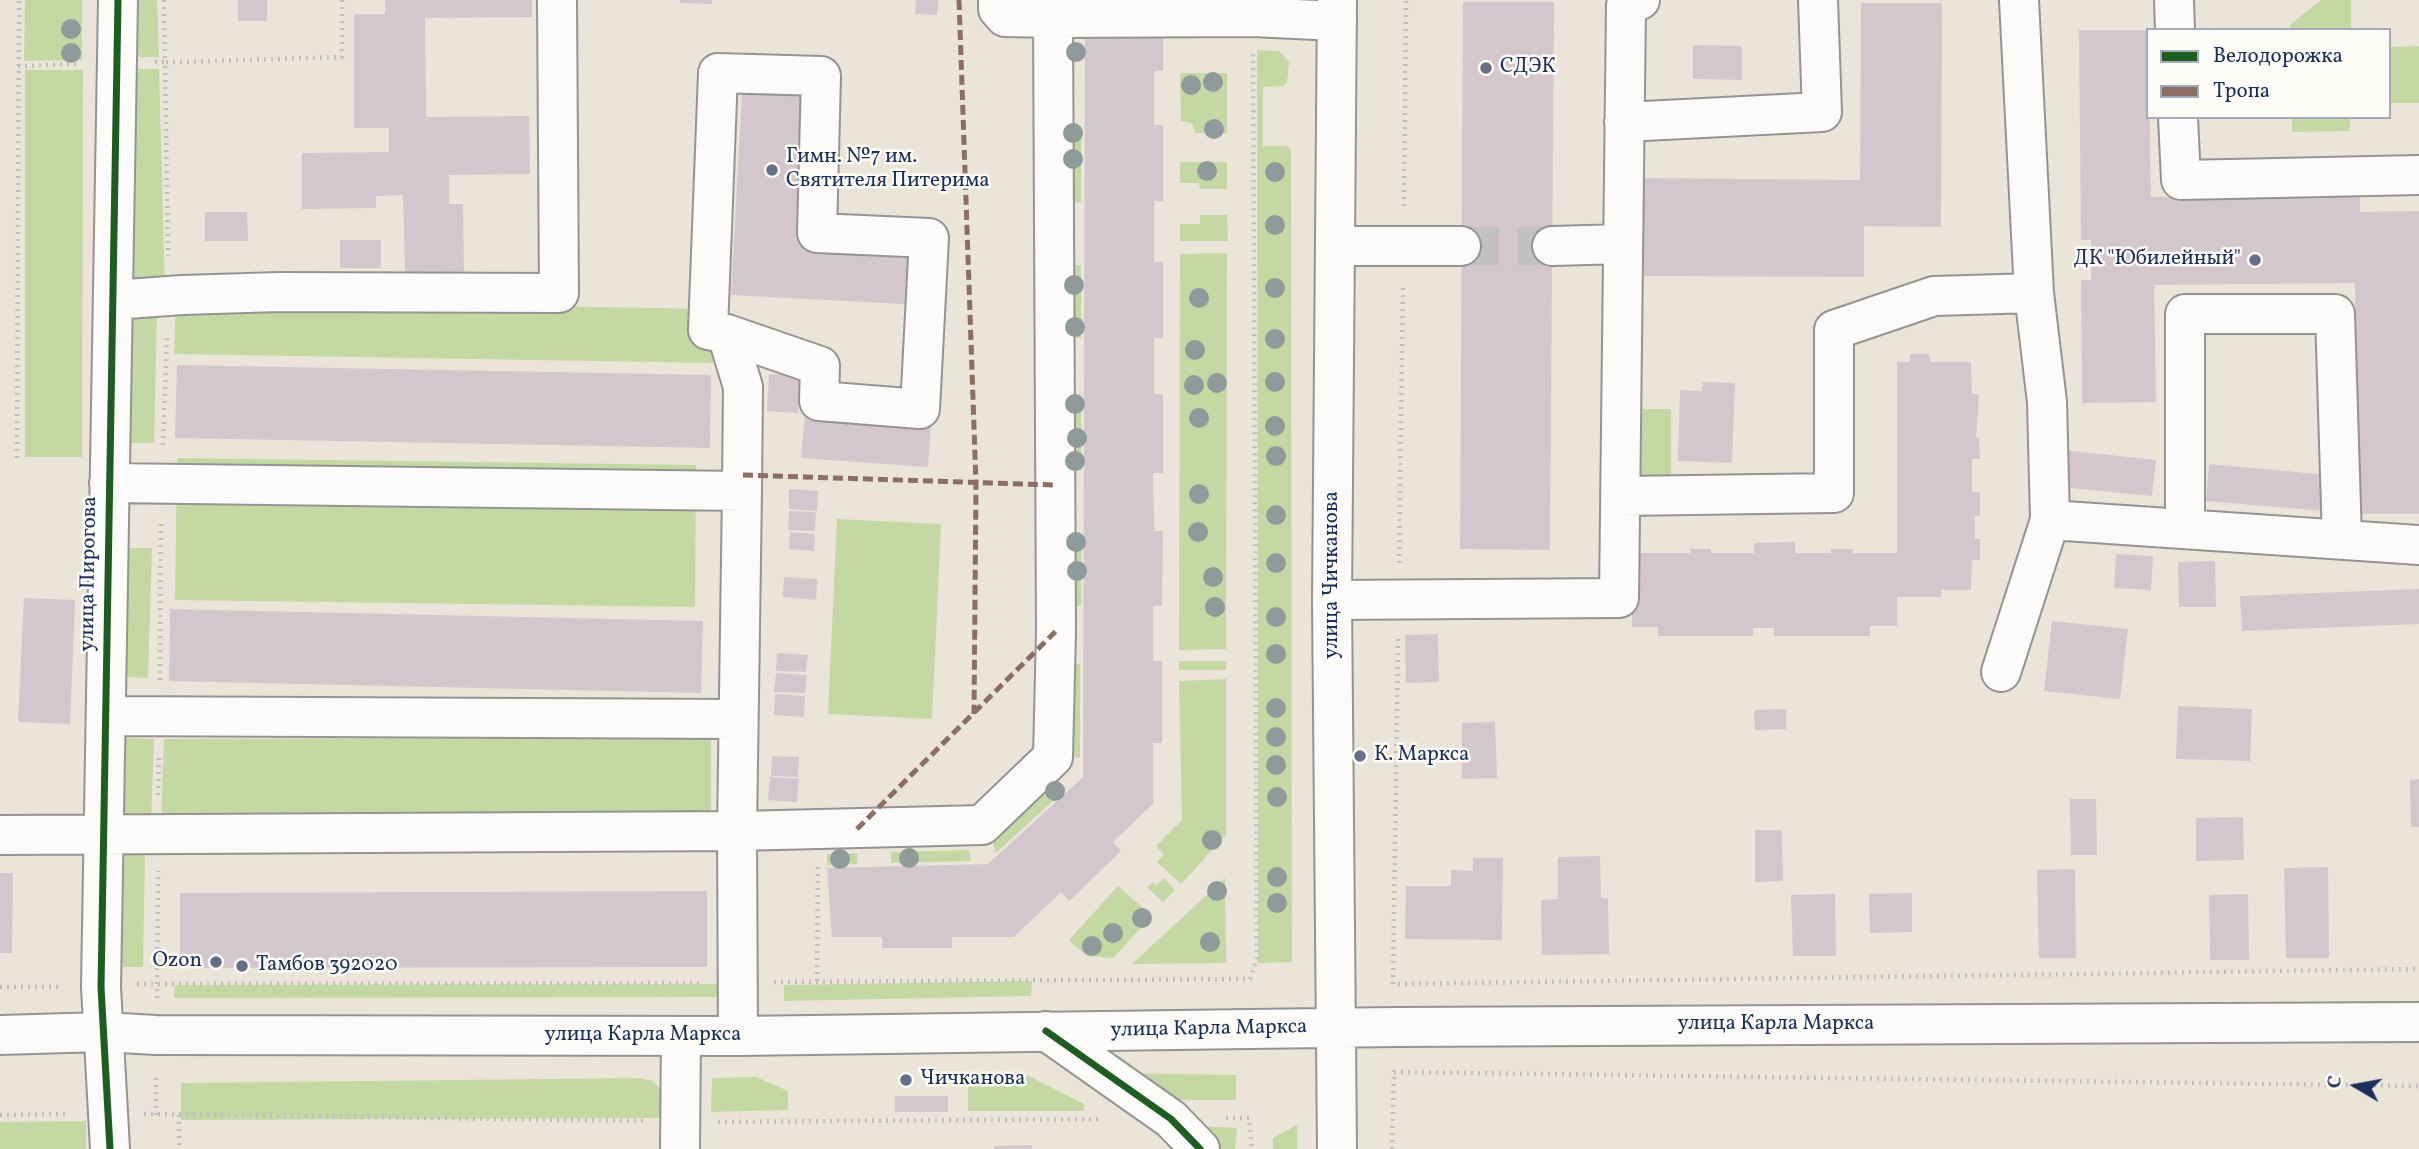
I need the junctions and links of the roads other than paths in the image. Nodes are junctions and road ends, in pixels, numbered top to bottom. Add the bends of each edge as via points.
1 (118, 0) edge
2 (557, 0) edge
3 (998, 0) edge
4 (1640, 0) edge
5 (1818, 0) edge
6 (2019, 0) edge
7 (2175, 0) edge
8 (1337, 10) edge
9 (1054, 18) junction
10 (2175, 28) edge
11 (2178, 119) edge
12 (1624, 122) junction
13 (2419, 175) edge
14 (1622, 244) junction
15 (1335, 246) junction
16 (1461, 246) tunnel mouth
17 (1552, 246) tunnel mouth
18 (2034, 293) junction
19 (113, 300) junction
20 (727, 334) junction
21 (109, 483) junction
22 (742, 491) junction
23 (1622, 496) junction
24 (2050, 520) junction
25 (2185, 527) junction
26 (2342, 539) junction
27 (2419, 545) edge
28 (1332, 600) junction
29 (2001, 672) dead end
30 (106, 716) junction
31 (738, 719) junction
32 (737, 831) junction
33 (0, 835) edge
34 (104, 835) junction
35 (2419, 1022) edge
36 (1336, 1028) junction
37 (1046, 1031) junction
38 (103, 1032) junction
39 (0, 1035) edge
40 (681, 1036) junction
41 (738, 1036) junction
42 (110, 1132) edge
43 (680, 1135) edge
44 (88, 1149) edge
45 (1200, 1149) edge
46 (1337, 1149) edge

1 - 19 main road, улица Пирогова
2 - 19 main road via 559,293 279,292
3 - 9 main road via 1005,17
4 - 12 main road via 1626,5
5 - 12 main road via 1822,112
6 - 18 main road
7 - 10 main road
8 - 9 main road via 1253,16
8 - 15 main road, улица Чичканова
9 - 32 main road via 1054,757 982,825
11 - 13 main road via 2181,180
12 - 14 main road
14 - 17 main road
14 - 23 main road
15 - 16 main road
15 - 28 main road, улица Чичканова
18 - 23 main road via 1934,296 1834,330 1834,493
18 - 24 main road via 2047,402
19 - 21 main road, улица Пирогова
20 - 20 main road via 708,330 718,73 821,76 817,233 929,238 920,409 818,401 820,366
20 - 22 main road via 743,387
21 - 22 main road
21 - 30 main road, улица Пирогова
22 - 31 main road
23 - 28 main road via 1619,598
24 - 25 main road
24 - 29 main road
25 - 26 main road
25 - 26 main road via 2185,314 2335,314
26 - 27 main road
28 - 36 main road, улица Чичканова
30 - 31 main road
30 - 34 main road, улица Пирогова
31 - 32 main road
32 - 34 main road
32 - 41 main road
33 - 34 main road
34 - 38 main road, улица Пирогова
35 - 36 main road, улица Карла Маркса
36 - 37 main road, улица Карла Маркса
36 - 46 main road, улица Чичканова
37 - 41 main road, улица Карла Маркса
37 - 45 main road via 1171,1119
38 - 39 main road, улица Карла Маркса
38 - 40 main road, улица Карла Маркса
38 - 42 main road, улица Пирогова
40 - 41 main road, улица Карла Маркса
40 - 43 main road
42 - 44 main road

